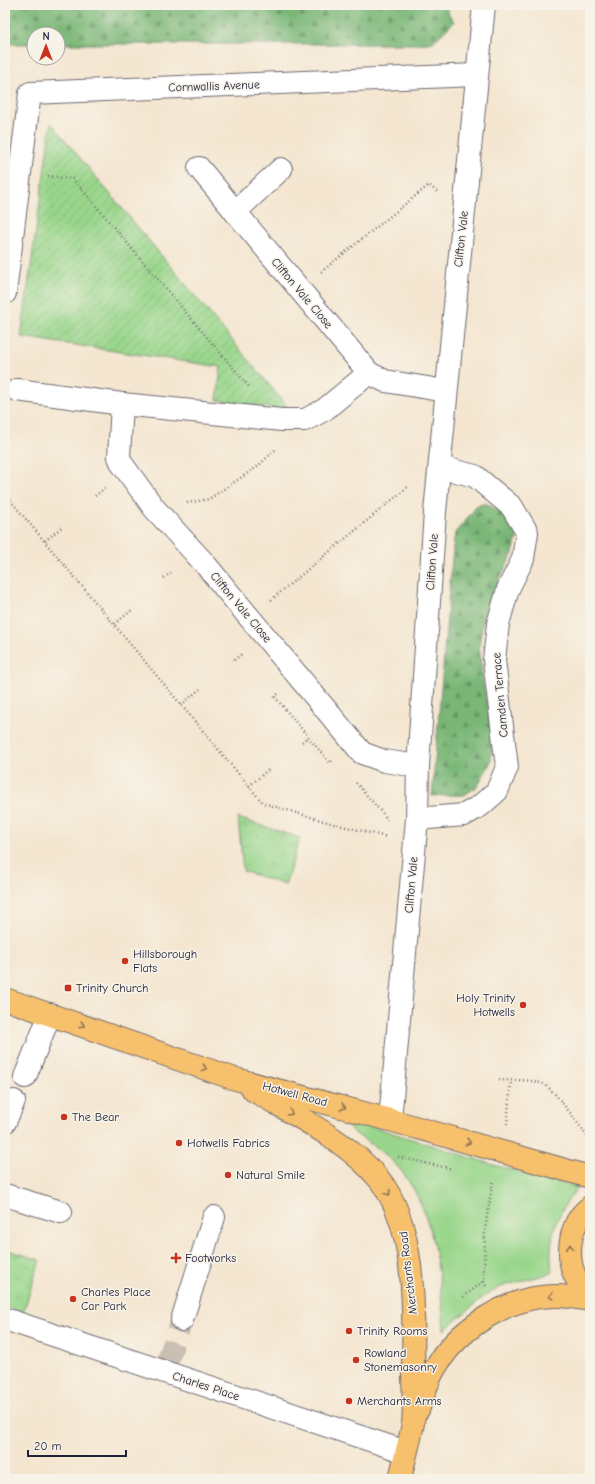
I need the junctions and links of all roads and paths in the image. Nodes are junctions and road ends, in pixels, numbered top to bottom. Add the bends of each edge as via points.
1 (484, 5) edge
2 (476, 75) junction
3 (15, 162) edge
4 (199, 168) dead end
5 (281, 169) dead end
6 (429, 185) dead end
7 (235, 212) junction
8 (318, 274) dead end
9 (5, 293) edge
10 (369, 373) junction
11 (17, 390) dead end
12 (446, 390) junction
13 (122, 404) junction
14 (246, 416) junction
15 (257, 467) dead end
16 (440, 467) junction
17 (408, 485) dead end
18 (106, 487) dead end
19 (5, 494) edge
20 (95, 496) dead end
21 (154, 508) junction
22 (63, 526) dead end
23 (45, 541) junction
24 (175, 570) dead end
25 (164, 578) dead end
26 (268, 603) dead end
27 (133, 609) dead end
28 (115, 624) junction
29 (244, 652) dead end
30 (234, 660) dead end
31 (200, 689) dead end
32 (276, 696) dead end
33 (182, 705) junction
34 (308, 737) junction
35 (302, 742) dead end
36 (335, 766) dead end
37 (418, 766) junction
38 (268, 770) dead end
39 (350, 778) dead end
40 (249, 786) junction
41 (416, 819) junction
42 (387, 824) dead end
43 (387, 830) dead end
44 (387, 837) junction
45 (414, 843) junction
46 (5, 999) edge
47 (50, 1014) junction
48 (25, 1077) dead end
49 (232, 1078) junction
50 (499, 1080) dead end
51 (14, 1101) dead end
52 (390, 1120) junction
53 (5, 1122) edge
54 (590, 1140) edge
55 (590, 1177) edge
56 (493, 1179) dead end
57 (5, 1195) edge
58 (590, 1207) edge
59 (61, 1212) dead end
60 (214, 1217) dead end
61 (590, 1294) edge
62 (590, 1300) edge
63 (494, 1313) junction
64 (5, 1319) edge
65 (182, 1320) tunnel mouth
66 (413, 1422) junction
67 (406, 1452) junction
68 (400, 1479) edge

1 - 2 street, Clifton Vale
2 - 3 street, Cornwallis Avenue via 30,93
2 - 12 street, Clifton Vale
3 - 9 street
3 - 14 path via 73,179 251,389
4 - 7 street, Clifton Vale Close
5 - 7 street
6 - 8 path
7 - 10 street, Clifton Vale Close
10 - 12 street, Clifton Vale Close via 385,381
10 - 14 street via 324,410 305,420
11 - 13 street
12 - 16 street, Clifton Vale
13 - 14 street
13 - 21 street, Clifton Vale Close via 119,457
15 - 21 path via 209,500
16 - 37 street, Clifton Vale
16 - 41 street, Camden Terrace via 475,476 512,507 527,532 523,559 508,589 498,624 494,660 507,767 497,791 464,815
17 - 26 path
18 - 20 path
19 - 23 path
21 - 37 street, Clifton Vale Close via 205,564 362,753 384,761
22 - 23 path
23 - 28 path
24 - 25 path
27 - 28 path
28 - 33 path
29 - 30 path
31 - 33 path
32 - 34 path
33 - 40 path
34 - 35 path
34 - 36 path
37 - 41 street, Clifton Vale
38 - 40 path
39 - 42 path via 385,816
40 - 44 path via 263,803
41 - 45 street, Clifton Vale
43 - 44 path
44 - 45 path
45 - 52 street, Clifton Vale
46 - 47 main road, Hotwell Road
47 - 48 street
47 -> 49 main road, Hotwell Road
49 -> 52 main road, Hotwell Road
49 -> 66 main road, Merchants Road via 364,1162 390,1194 401,1221 409,1266 414,1324
50 - 54 path via 545,1085 564,1105
51 - 53 street
52 -> 55 main road, Hotwell Road
56 - 63 path via 485,1230 484,1281
57 - 59 street
61 -> 58 main road via 579,1282 570,1258 570,1238 577,1221
60 - 65 street
62 -> 63 main road via 556,1296 532,1298
63 - 66 main road via 453,1344 434,1370
64 - 67 street, Charles Place via 63,1332
66 - 67 main road, Merchants Road
67 - 68 main road, Merchants Road

